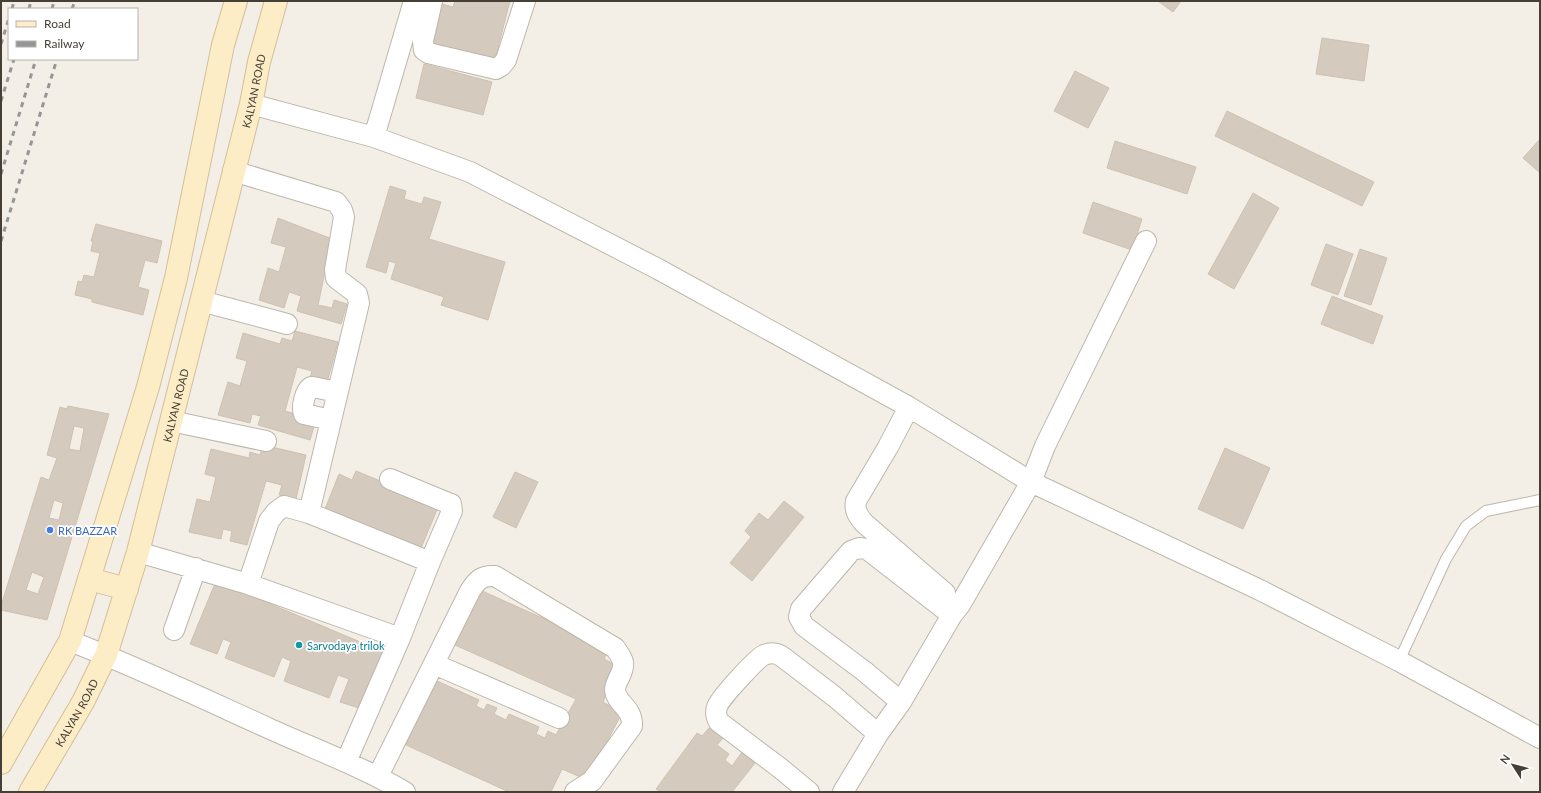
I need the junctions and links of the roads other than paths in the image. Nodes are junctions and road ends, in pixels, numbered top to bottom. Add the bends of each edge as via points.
1 (236, 1) edge
2 (276, 1) edge
3 (414, 1) edge
4 (432, 1) edge
5 (525, 1) edge
6 (251, 104) junction
7 (374, 138) junction
8 (233, 171) junction
9 (1146, 241) dead end
10 (201, 301) junction
11 (287, 324) dead end
12 (337, 392) junction
13 (909, 407) junction
14 (331, 420) junction
15 (171, 421) junction
16 (266, 441) dead end
17 (390, 478) dead end
18 (1031, 482) junction
19 (1540, 500) edge
20 (309, 513) junction
21 (138, 552) junction
22 (430, 562) junction
23 (196, 568) junction
24 (88, 579) junction
25 (248, 584) junction
26 (127, 589) junction
27 (956, 610) junction
28 (174, 630) dead end
29 (400, 638) junction
30 (70, 641) junction
31 (106, 655) junction
32 (1399, 661) junction
33 (434, 664) junction
34 (901, 702) junction
35 (559, 718) dead end
36 (878, 734) junction
37 (1540, 738) edge
38 (346, 762) junction
39 (1, 763) edge
40 (378, 776) junction
41 (30, 792) edge
42 (405, 792) edge
43 (575, 792) edge
44 (809, 792) edge
45 (843, 792) edge

1 - 24 main road via 223,45 176,278 148,387
2 - 6 main road, KALYAN ROAD via 259,62
3 - 7 street
4 - 5 street via 423,41 424,50 496,69 506,60
6 - 7 street
6 - 8 main road, KALYAN ROAD
7 - 13 street via 470,172 658,269
8 - 10 main road, KALYAN ROAD
8 - 12 street via 328,198 336,202 342,210 344,217 335,270 336,278 357,294 359,303
9 - 18 street via 1045,446
10 - 11 street
10 - 15 main road, KALYAN ROAD
12 - 14 street
12 - 14 street via 313,386 308,388 302,410 304,414
13 - 18 street
13 - 27 street via 854,507 864,523 930,581
14 - 20 street
15 - 16 street
15 - 21 main road, KALYAN ROAD
17 - 22 street via 451,504 452,511
18 - 27 street
18 - 32 street via 1260,590
19 - 32 lane via 1486,511 1466,526 1446,559
20 - 22 street
20 - 25 street via 284,506 276,512 270,521
21 - 23 street
21 - 26 main road, KALYAN ROAD
22 - 29 street
23 - 25 street
23 - 28 street
24 - 26 main road
24 - 30 main road
25 - 29 street
26 - 31 main road, KALYAN ROAD
27 - 34 street
27 - 34 street via 867,549 859,548 850,551 801,609 799,617 804,626 864,670
29 - 38 street
30 - 31 street
30 - 39 main road
31 - 38 street
31 - 41 main road, KALYAN ROAD via 83,702
32 - 37 street
33 - 35 street
33 - 40 street
33 - 43 street via 475,583 488,575 495,576 614,648 622,657 624,665 615,690 617,698 633,717 632,726 592,781
34 - 36 street
36 - 44 street via 784,658 771,653 762,655 717,706 716,715 719,722
36 - 45 street
38 - 40 street
40 - 42 street

